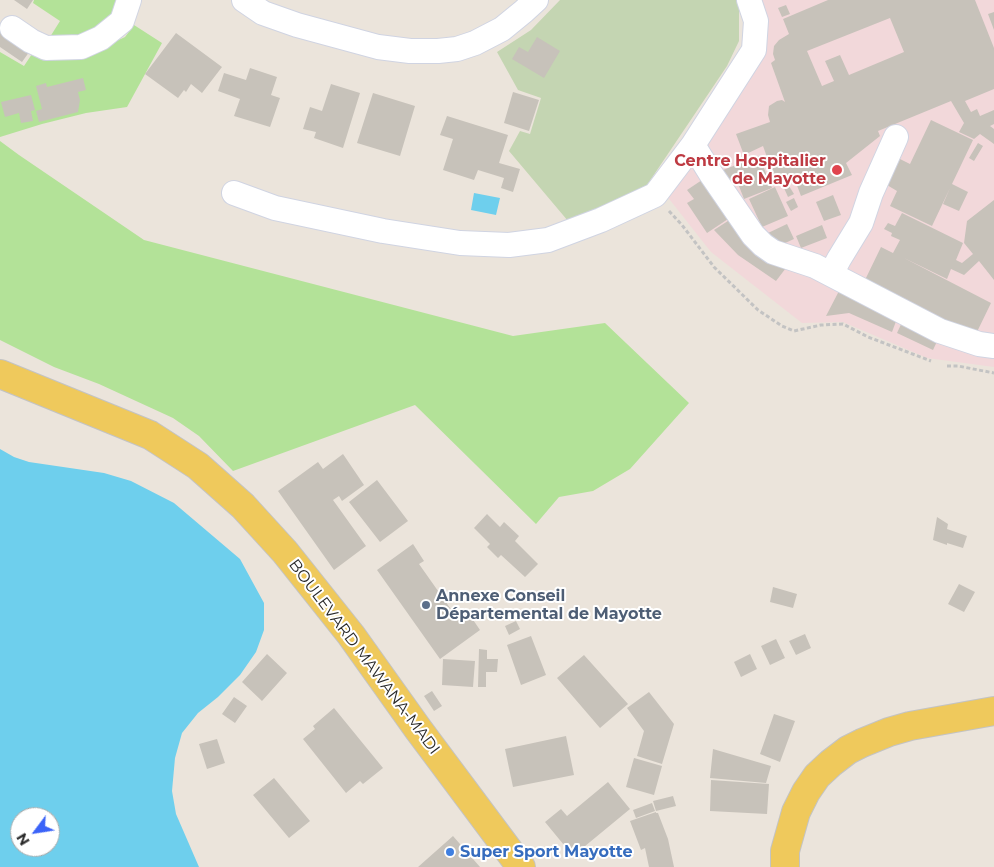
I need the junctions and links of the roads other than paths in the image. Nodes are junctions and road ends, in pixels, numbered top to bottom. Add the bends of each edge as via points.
1 (128, 0) edge
2 (244, 0) edge
3 (536, 0) edge
4 (749, 0) edge
5 (12, 28) dead end
6 (896, 137) dead end
7 (693, 145) junction
8 (234, 193) dead end
9 (831, 274) junction
10 (994, 346) edge
11 (0, 374) edge
12 (994, 711) edge
13 (521, 867) edge
14 (785, 867) edge

1 - 5 street via 122,21 101,38 81,47 46,48
2 - 3 street via 263,13 297,25 378,47 438,51 475,43 502,29
4 - 7 street via 756,21 754,50
6 - 9 street via 861,223
7 - 8 street via 655,195 548,240 509,245 460,243 382,231 275,208
7 - 9 street via 763,246
9 - 10 street via 940,331
11 - 13 main road, BOULEVARD MAWANA-MADI via 150,435 198,466 243,506 285,552 351,635
12 - 14 main road via 889,732 855,746 831,763 806,792 796,812 785,851

